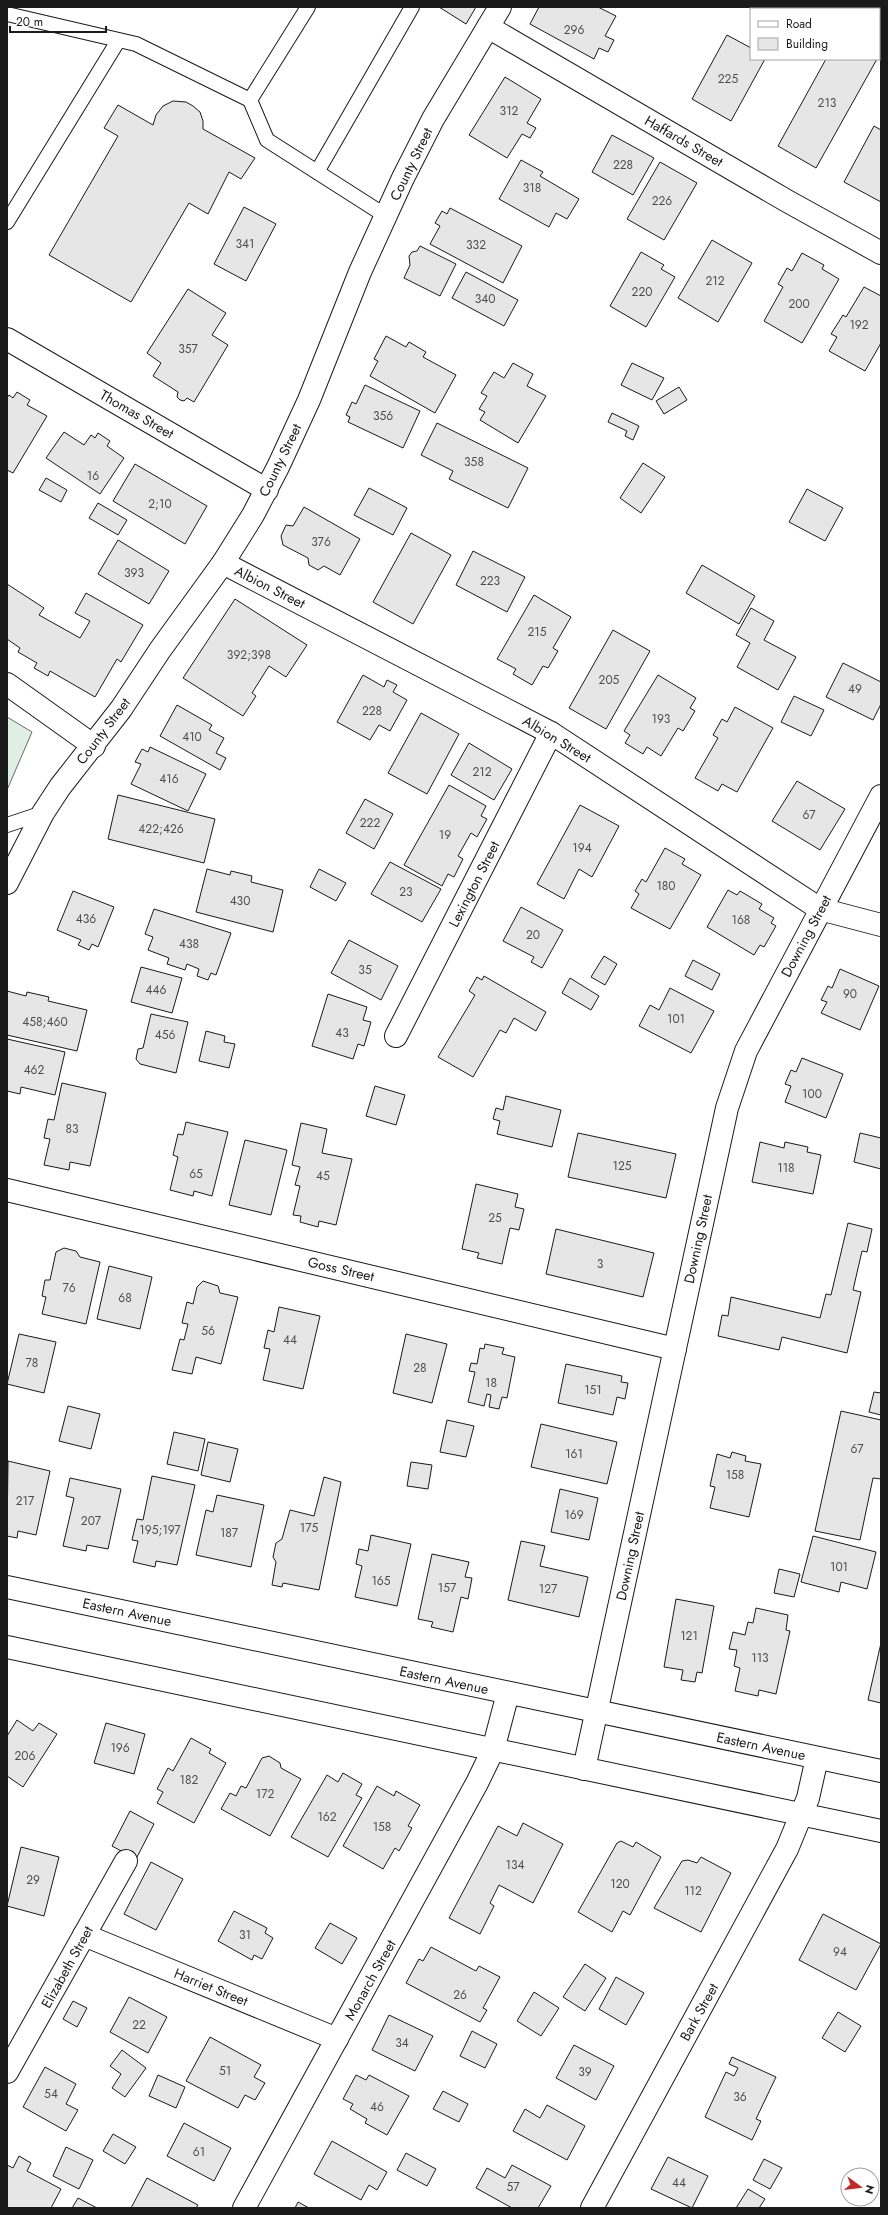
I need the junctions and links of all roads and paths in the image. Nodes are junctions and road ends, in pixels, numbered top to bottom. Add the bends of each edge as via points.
1 (308, 7) edge
2 (412, 7) edge
3 (500, 7) edge
4 (7, 14) edge
5 (488, 27) junction
6 (118, 40) junction
7 (250, 100) junction
8 (317, 172) junction
9 (386, 216) junction
10 (7, 222) edge
11 (881, 253) edge
12 (7, 339) edge
13 (266, 490) junction
14 (223, 563) junction
15 (7, 684) edge
16 (551, 733) junction
17 (94, 746) junction
18 (881, 796) edge
19 (43, 813) junction
20 (7, 825) edge
21 (7, 883) edge
22 (820, 910) junction
23 (881, 925) edge
24 (396, 1036) dead end
25 (7, 1190) edge
26 (675, 1349) junction
27 (7, 1587) edge
28 (7, 1647) edge
29 (508, 1693) junction
30 (596, 1712) junction
31 (493, 1750) junction
32 (817, 1758) junction
33 (584, 1769) junction
34 (881, 1772) edge
35 (802, 1815) junction
36 (881, 1831) edge
37 (126, 1861) dead end
38 (84, 1936) junction
39 (337, 2039) junction
40 (7, 2072) edge
41 (244, 2208) edge
42 (592, 2208) edge

1 - 7 lane
2 - 8 lane
3 - 5 street, County Street
4 - 6 lane
5 - 9 street, County Street via 433,119
5 - 11 street, Haffards Street via 787,202
6 - 7 lane via 136,44
6 - 10 lane
7 - 8 lane via 267,140
8 - 9 lane
9 - 13 street, County Street via 360,272 317,381
12 - 13 street, Thomas Street
13 - 14 street, County Street
14 - 16 street, Albion Street
14 - 17 street, County Street
15 - 17 street
16 - 22 street, Albion Street
16 - 24 street, Lexington Street
17 - 19 street, County Street via 64,781
18 - 22 street, Downing Street
19 - 20 lane
19 - 21 street, County Street
22 - 23 street, Albion Street
22 - 26 street, Downing Street via 746,1051 726,1108
25 - 26 street, Goss Street
26 - 30 street, Downing Street
27 - 29 street, Eastern Avenue
28 - 31 street
29 - 30 street, Eastern Avenue
29 - 31 street, Monarch Street
30 - 32 street, Eastern Avenue
30 - 33 street, Downing Street
31 - 33 street
31 - 39 street, Monarch Street
32 - 34 street, Eastern Avenue
32 - 35 street, Bark Street
33 - 35 street
35 - 36 street
35 - 42 street, Bark Street via 780,1864
37 - 38 street, Elizabeth Street
38 - 39 street, Harriet Street
38 - 40 street, Elizabeth Street
39 - 41 street, Monarch Street

